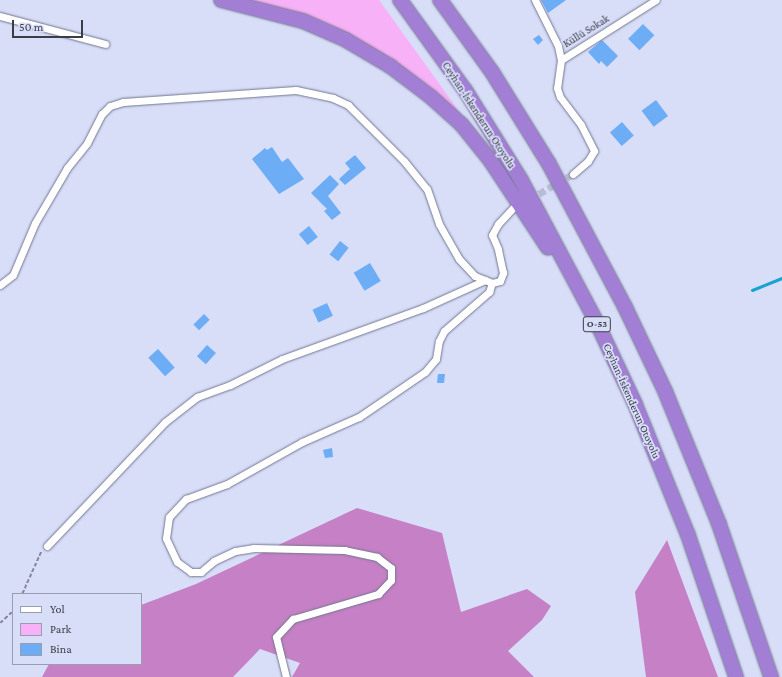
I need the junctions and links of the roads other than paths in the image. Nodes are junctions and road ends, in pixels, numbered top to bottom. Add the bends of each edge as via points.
1 (221, 0) edge
2 (400, 0) edge
3 (440, 0) edge
4 (535, 0) edge
5 (656, 0) edge
6 (0, 16) edge
7 (105, 44) dead end
8 (561, 60) junction
9 (573, 174) tunnel mouth
10 (513, 208) dead end
11 (489, 281) junction
12 (0, 285) edge
13 (635, 404) junction
14 (47, 546) road end
15 (286, 677) edge
16 (736, 677) edge
17 (770, 677) edge

1 - 13 highway via 303,21 346,40 390,66 431,97 462,125 531,221 591,322
2 - 13 highway, Ceyhan-İskenderun Otoyolu / O-53 via 465,90 521,180 596,321
3 - 17 highway, O-53 via 492,72 549,164 625,307 665,391 719,524
4 - 8 street via 558,46
5 - 8 street, Küllü Sokak
6 - 7 street
8 - 9 street, Küllü Sokak via 557,88 560,97 581,124 594,151 588,161
10 - 11 street via 498,224 492,235 503,273 500,281
11 - 12 street via 475,276 459,259 439,224 427,189 381,135 348,105 333,98 296,90 123,102 110,106 102,114 88,143 67,168 35,223 13,275
11 - 14 street via 282,359 230,385 197,396 166,422
11 - 15 street via 489,292 444,331 439,340 436,359 425,372 359,417 302,442 227,484 186,499 169,517 166,538 177,562 191,572 201,572 214,561 235,551 254,548 345,550 377,558 390,568 391,580 378,594 293,619 276,637
13 - 16 highway, Ceyhan-İskenderun Otoyolu / O-53 via 688,535

